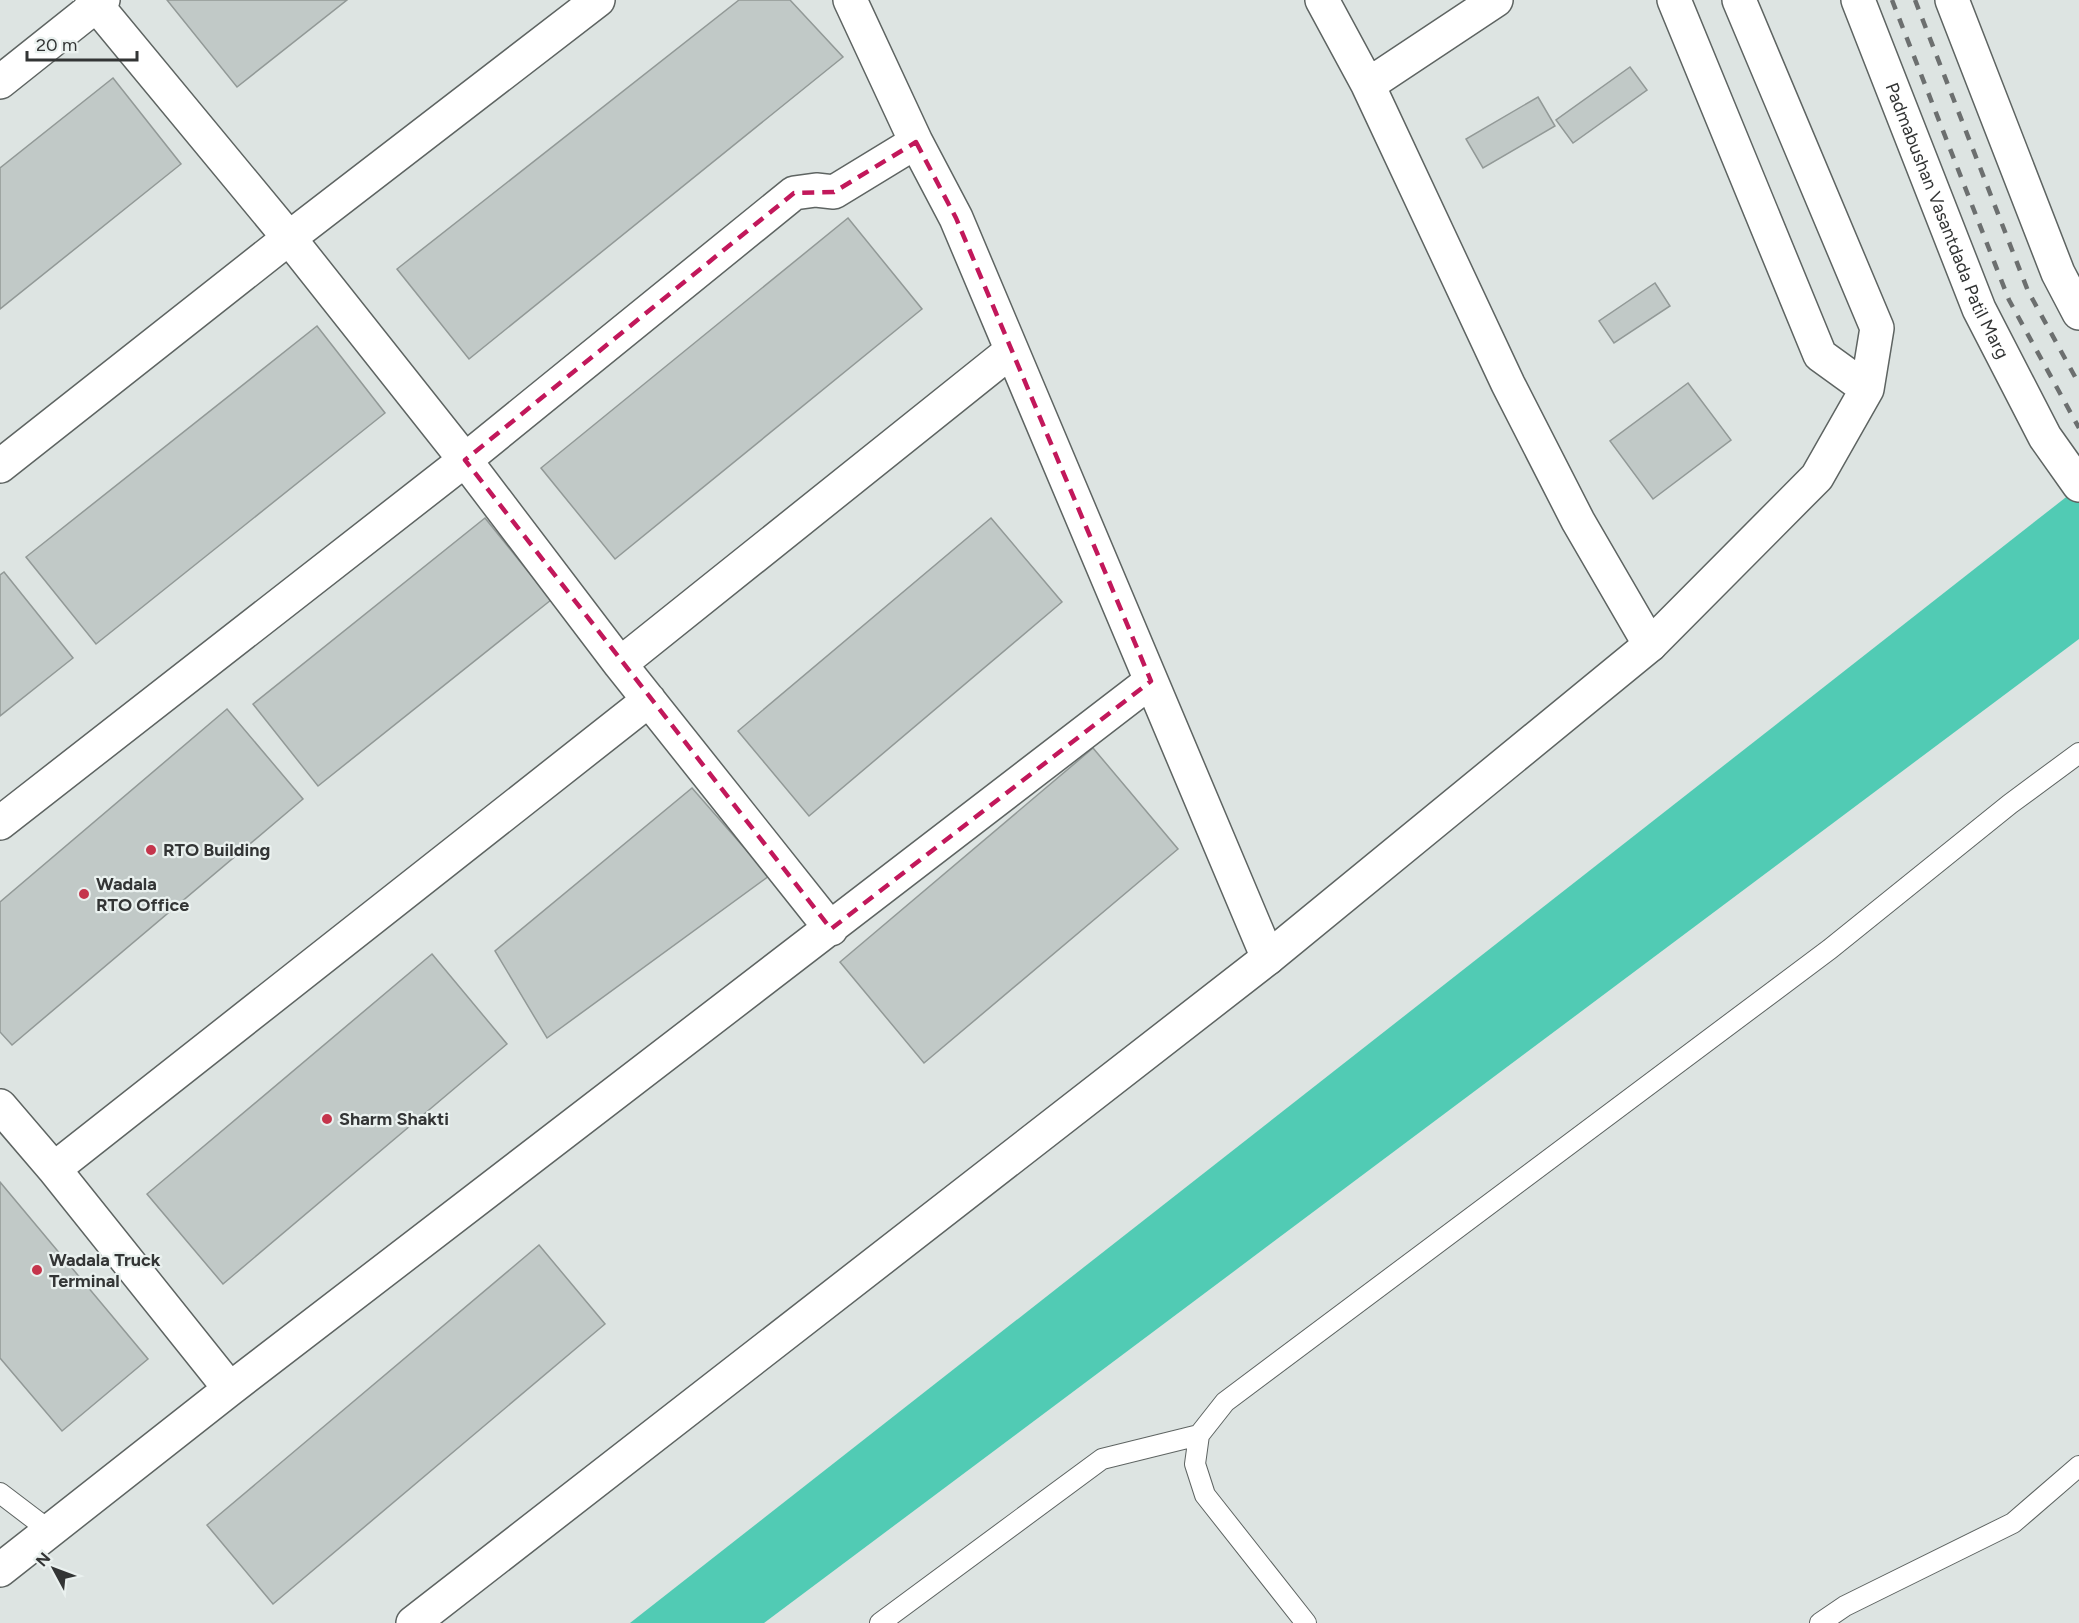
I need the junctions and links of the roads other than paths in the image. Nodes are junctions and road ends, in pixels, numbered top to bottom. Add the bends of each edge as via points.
1 (598, 0) edge
2 (850, 0) edge
3 (1322, 0) edge
4 (1496, 0) edge
5 (1674, 0) edge
6 (1739, 0) edge
7 (1858, 0) edge
8 (1952, 0) edge
9 (97, 2) edge
10 (0, 82) edge
11 (1368, 86) junction
12 (916, 142) junction
13 (289, 238) junction
14 (2079, 313) edge
15 (1011, 351) junction
16 (1867, 389) junction
17 (465, 460) junction
18 (0, 466) edge
19 (2079, 485) edge
20 (1650, 645) junction
21 (620, 664) junction
22 (1151, 681) junction
23 (649, 700) junction
24 (2079, 753) edge
25 (0, 823) edge
26 (831, 929) junction
27 (1268, 958) junction
28 (0, 1106) edge
29 (54, 1169) junction
30 (230, 1389) junction
31 (1198, 1436) junction
32 (2079, 1466) edge
33 (0, 1493) edge
34 (50, 1531) junction
35 (0, 1570) edge
36 (413, 1623) edge
37 (880, 1623) edge
38 (1306, 1623) edge
39 (1821, 1623) edge

1 - 13 street
2 - 12 street
3 - 11 street
4 - 11 street
5 - 16 street via 1820,355
6 - 16 street via 1877,327
7 - 19 street, Padmabushan Vasantdada Patil Marg via 1979,309 2045,437
8 - 14 street via 2058,273
9 - 10 street
9 - 13 street
11 - 20 street via 1508,384 1578,521
12 - 15 street via 956,218
12 - 17 street via 834,192 794,193
13 - 17 street
13 - 18 street
15 - 21 street
15 - 22 street
16 - 20 street via 1817,477
17 - 21 street
17 - 25 street
20 - 27 street
21 - 23 street
22 - 26 street
22 - 27 street
23 - 26 street
23 - 29 street
24 - 31 lane via 1830,950 1225,1402
26 - 30 street
27 - 36 street
28 - 29 street
29 - 30 street
30 - 34 street
31 - 37 lane via 1102,1458
31 - 38 lane via 1195,1464 1205,1496
32 - 39 lane via 2013,1523 1845,1606
33 - 34 lane
34 - 35 street

